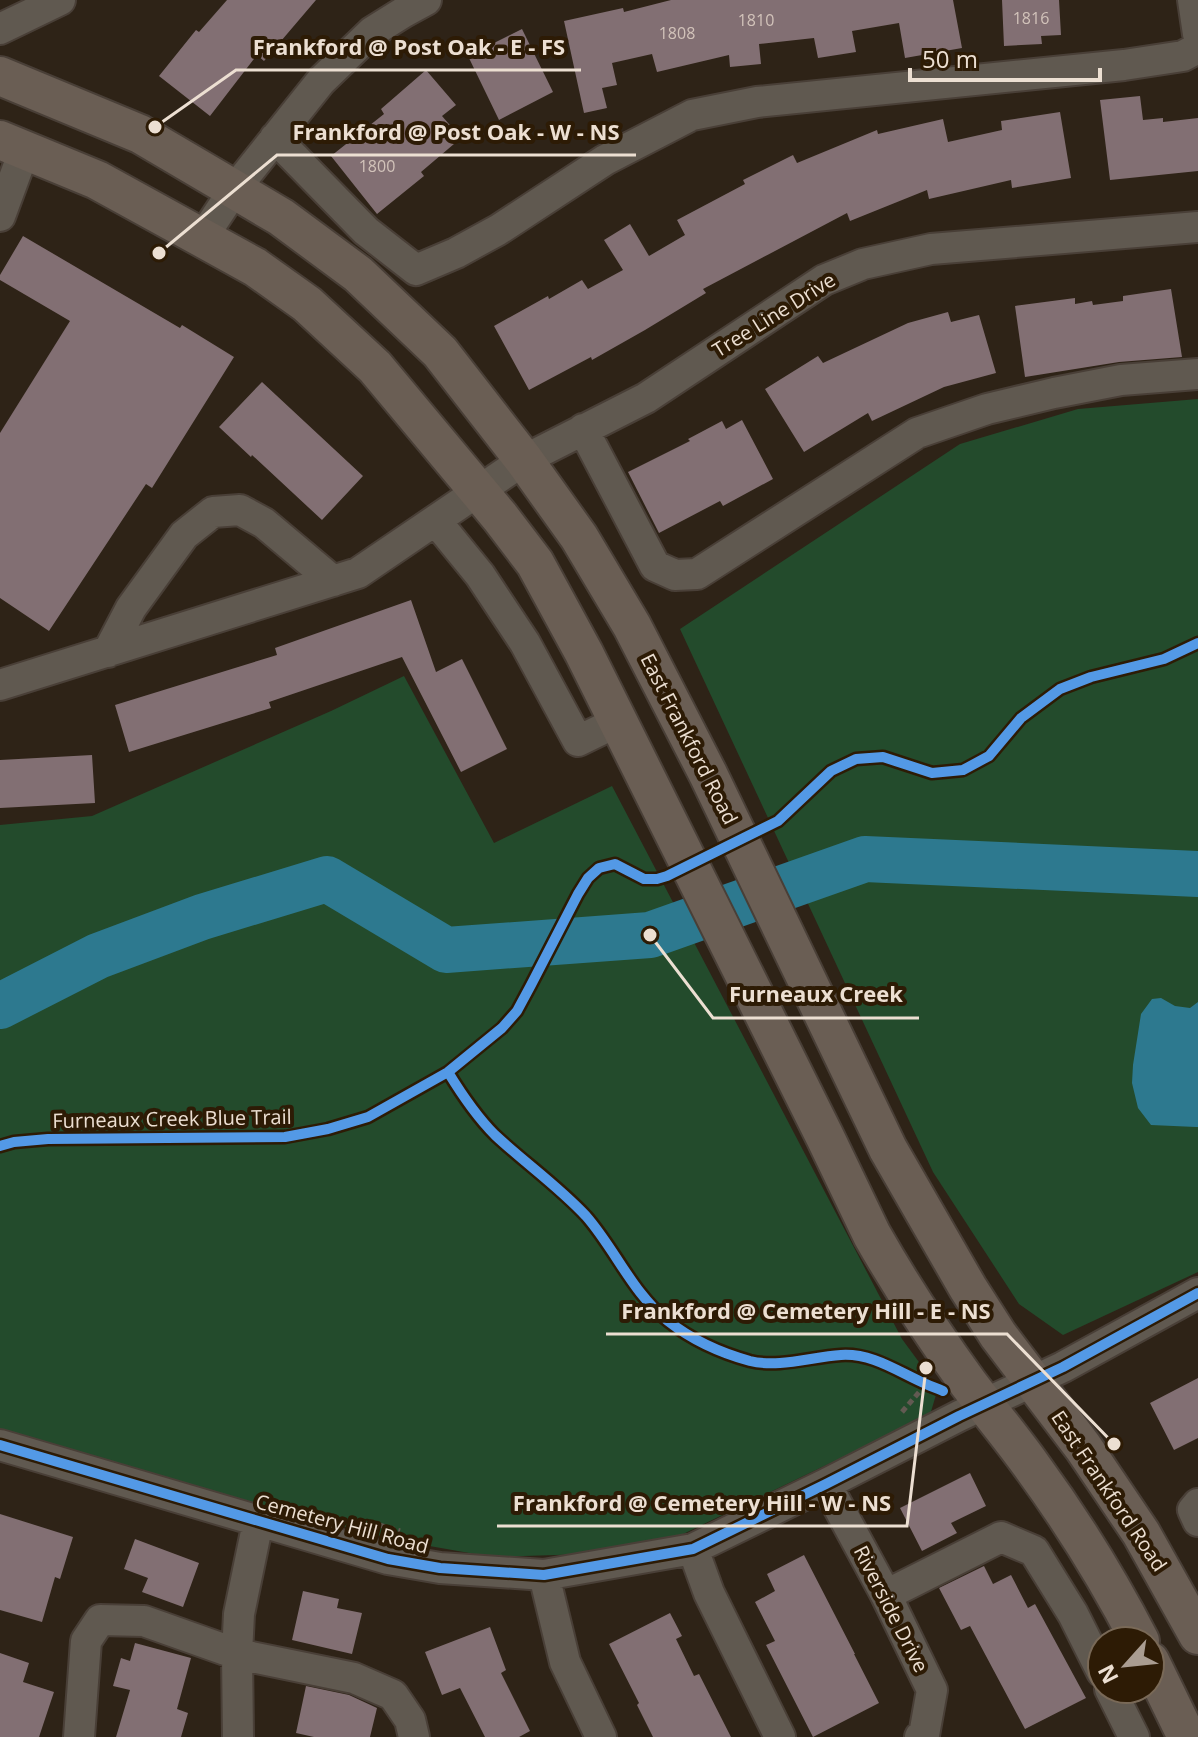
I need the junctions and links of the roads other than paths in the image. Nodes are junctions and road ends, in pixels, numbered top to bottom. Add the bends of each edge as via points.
1 (60, 0) edge
2 (426, 0) edge
3 (1193, 0) edge
4 (0, 29) edge
5 (1198, 34) edge
6 (1198, 48) edge
7 (0, 76) edge
8 (275, 138) junction
9 (12, 146) edge
10 (234, 190) junction
11 (0, 216) edge
12 (1198, 227) edge
13 (202, 238) junction
14 (1198, 374) edge
15 (583, 429) junction
16 (524, 460) junction
17 (478, 490) junction
18 (436, 521) junction
19 (333, 581) junction
20 (108, 652) junction
21 (0, 685) edge
22 (619, 721) junction
23 (1198, 1293) edge
24 (1032, 1381) junction
25 (984, 1404) junction
26 (0, 1445) edge
27 (826, 1484) junction
28 (1198, 1504) edge
29 (1198, 1521) edge
30 (258, 1522) junction
31 (693, 1549) junction
32 (544, 1575) junction
33 (886, 1595) junction
34 (1131, 1625) edge
35 (1198, 1635) edge
36 (1086, 1640) edge
37 (237, 1654) junction
38 (1166, 1694) edge
39 (1118, 1705) edge
40 (79, 1737) edge
41 (238, 1737) edge
42 (414, 1737) edge
43 (601, 1737) edge
44 (780, 1737) edge
45 (920, 1737) edge
46 (1134, 1737) edge
47 (1187, 1737) edge

1 - 4 street
2 - 8 street via 372,32 321,81
3 - 5 street
6 - 8 street via 1183,56 1124,65 757,102 692,115 605,160 470,246 416,270 366,231
7 - 10 main road, East Frankford Road via 140,134
8 - 10 street
9 - 11 street
9 - 13 main road via 97,180
10 - 13 street
10 - 16 main road, East Frankford Road via 281,217 358,274 440,352
12 - 15 street, Tree Line Drive via 931,249 863,264 824,280 646,398
13 - 17 main road via 307,304 375,367
14 - 15 street via 1121,380 1054,393 917,433 697,574 675,575 655,566
15 - 16 street, Tree Line Drive
16 - 17 street, Tree Line Drive
16 - 24 main road, East Frankford Road via 579,537 632,626 895,1162 968,1288
17 - 18 street, Tree Line Drive
17 - 22 main road via 535,563
18 - 19 street, Tree Line Drive via 358,573
18 - 22 street via 525,643 578,741
19 - 20 street, Tree Line Drive
19 - 20 street via 264,523 240,510 213,512 184,535 131,608
20 - 21 street, Tree Line Drive
22 - 25 main road via 881,1251
23 - 24 street, Cemetery Hill Road
24 - 25 street, Cemetery Hill Road
24 - 35 main road, East Frankford Road via 1141,1533
25 - 27 street, Cemetery Hill Road
25 - 34 main road via 1066,1514
26 - 30 street, Cemetery Hill Road
27 - 31 street, Cemetery Hill Road
27 - 33 street, Riverside Drive
28 - 29 street via 1193,1510
30 - 32 street, Cemetery Hill Road via 388,1559
30 - 37 street via 239,1614
31 - 32 street, Cemetery Hill Road
31 - 44 street
32 - 43 street via 565,1662
33 - 36 street via 1001,1537 1034,1551
33 - 45 street, Riverside Drive via 932,1690
37 - 40 street via 144,1621 100,1620 86,1641
37 - 41 street
37 - 42 street via 354,1678 393,1695 410,1720
38 - 47 main road
39 - 46 street

